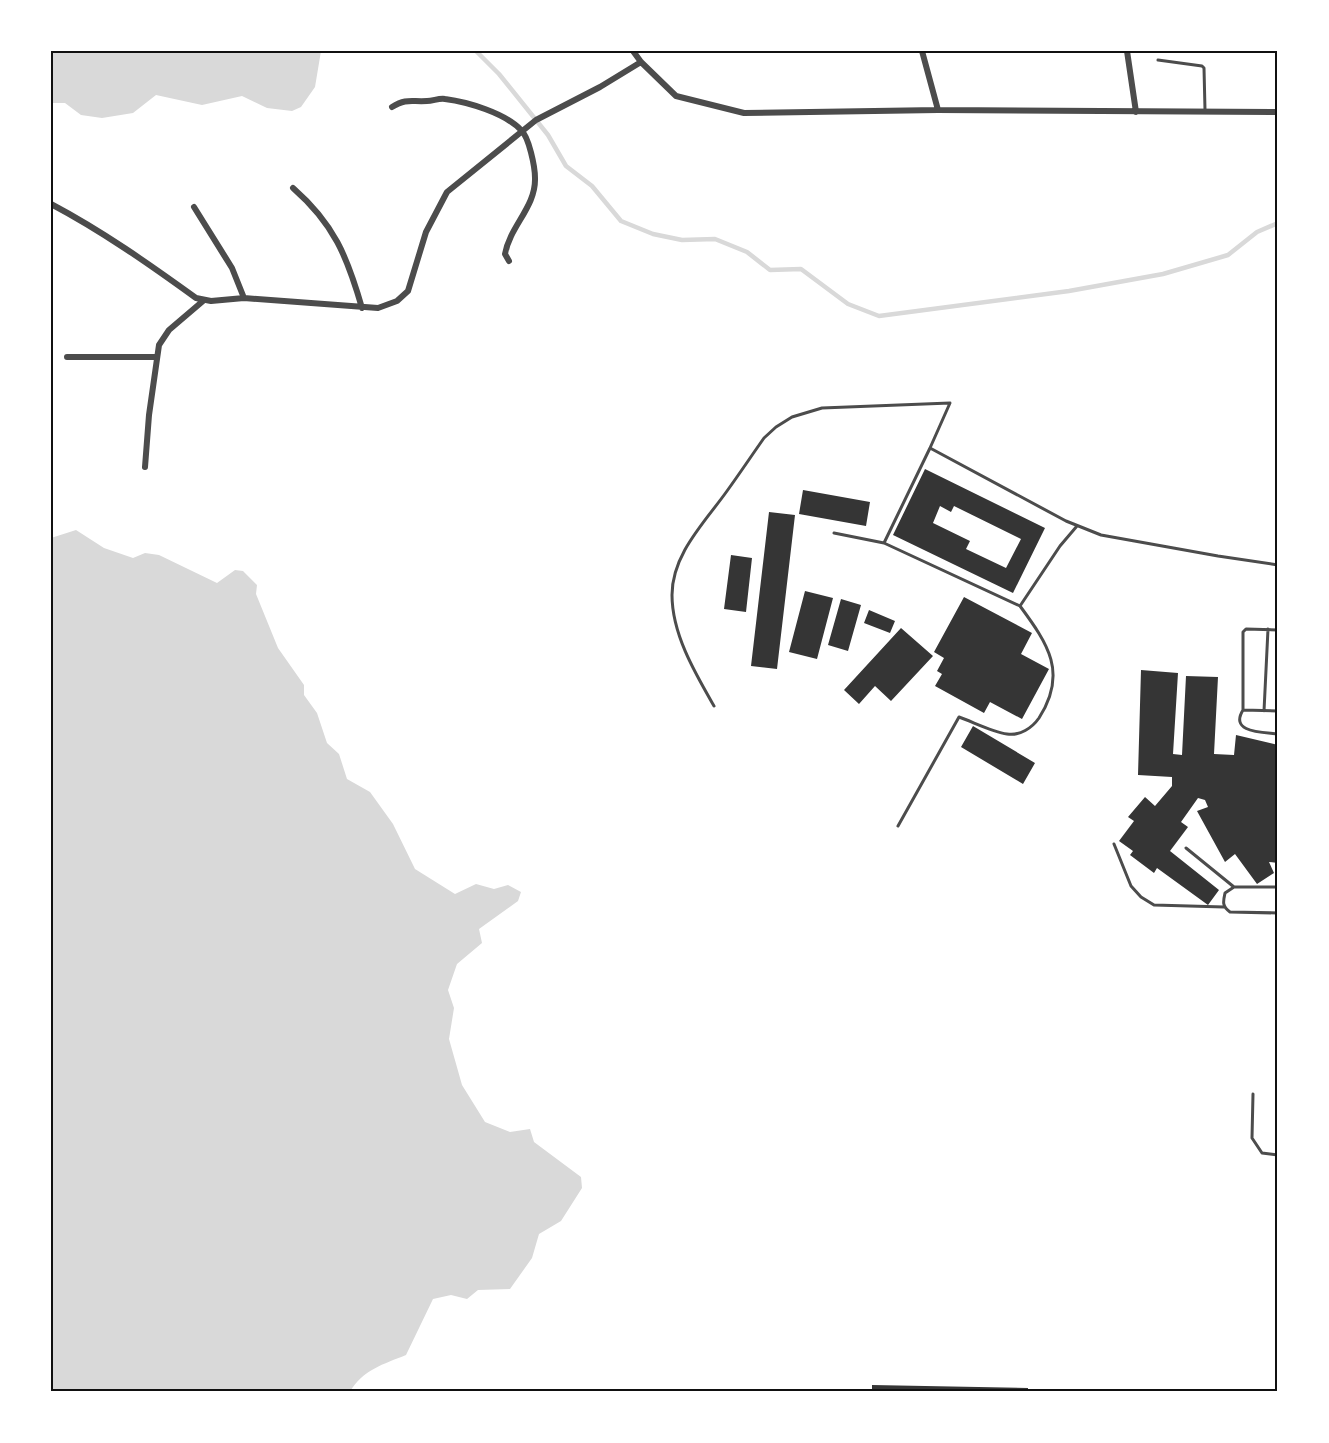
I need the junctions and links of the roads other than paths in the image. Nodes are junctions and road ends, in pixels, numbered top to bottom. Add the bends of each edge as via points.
1 (633, 51) edge
2 (922, 51) edge
3 (1127, 51) edge
4 (1158, 60) dead end
5 (640, 62) junction
6 (392, 107) dead end
7 (938, 110) junction
8 (1136, 112) junction
9 (1205, 112) junction
10 (1278, 112) edge
11 (522, 130) junction
12 (292, 188) dead end
13 (51, 204) edge
14 (194, 207) dead end
15 (509, 261) dead end
16 (244, 298) junction
17 (203, 301) junction
18 (362, 308) junction
19 (67, 357) dead end
20 (156, 357) junction
21 (930, 448) junction
22 (145, 467) dead end
23 (1077, 526) junction
24 (834, 533) dead end
25 (884, 543) junction
26 (1278, 565) edge
27 (1020, 606) junction
28 (1268, 629) junction
29 (1278, 630) edge
30 (714, 706) dead end
31 (1243, 710) junction
32 (1264, 711) junction
33 (1278, 711) edge
34 (1278, 734) edge
35 (898, 826) dead end
36 (1114, 844) dead end
37 (1186, 848) dead end
38 (1234, 887) junction
39 (1278, 887) edge
40 (1224, 908) junction
41 (1278, 913) edge
42 (1253, 1094) dead end
43 (1278, 1155) edge

1 - 5 street
2 - 7 street
3 - 8 street
4 - 9 lane via 1204,68
5 - 7 street via 676,96 744,113
5 - 11 street
6 - 11 street via 411,99 443,99 489,109
7 - 8 street
8 - 9 street
9 - 10 street
11 - 15 street via 533,160 534,196 507,244 505,254
11 - 18 street via 447,192 426,232 405,294 391,304
12 - 18 street via 322,218 342,248
13 - 17 street
14 - 16 street via 232,268
16 - 17 street
16 - 18 street
17 - 20 street via 169,330
19 - 20 street
20 - 22 street
21 - 23 lane
21 - 25 lane
21 - 30 lane via 950,403 822,408 792,417 764,438 692,539 675,575 672,594 681,639
23 - 26 lane via 1101,535
23 - 27 lane
24 - 25 lane
25 - 27 lane
27 - 35 lane via 1040,634 1054,669 1054,683 1042,714 1027,730 1008,734 960,717
28 - 29 lane
28 - 31 lane via 1246,629 1243,633
28 - 32 lane
31 - 32 lane
31 - 34 lane via 1239,716 1243,728
32 - 33 lane
36 - 40 lane via 1131,886 1154,905
37 - 38 lane
38 - 39 lane
38 - 40 lane via 1225,893
40 - 41 lane via 1230,912
42 - 43 lane via 1252,1138 1262,1153

